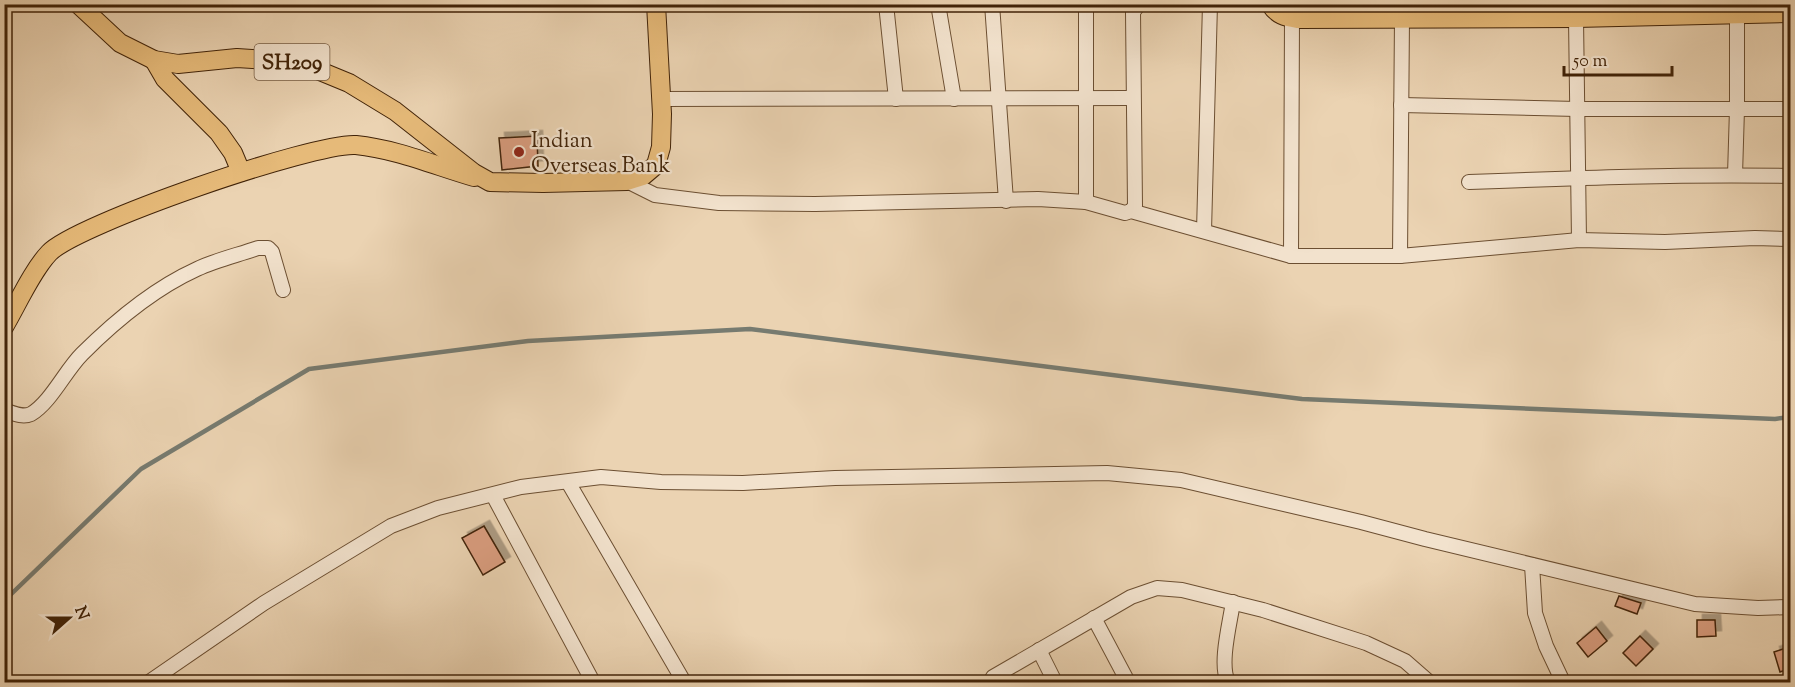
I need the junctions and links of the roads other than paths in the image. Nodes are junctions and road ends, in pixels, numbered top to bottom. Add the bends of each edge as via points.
1 (78, 4) edge
2 (656, 4) edge
3 (886, 4) edge
4 (938, 4) edge
5 (992, 4) edge
6 (1086, 4) edge
7 (1140, 4) edge
8 (1210, 4) edge
9 (1270, 4) edge
10 (1737, 9) edge
11 (1522, 11) edge
12 (1791, 13) edge
13 (1292, 18) junction
14 (1402, 18) junction
15 (1576, 18) junction
16 (154, 60) junction
17 (1085, 98) junction
18 (1133, 98) junction
19 (661, 99) junction
20 (896, 99) junction
21 (954, 99) junction
22 (998, 99) junction
23 (1401, 105) junction
24 (1577, 109) junction
25 (1737, 109) junction
26 (1791, 109) edge
27 (241, 172) junction
28 (1735, 175) junction
29 (1791, 176) edge
30 (1578, 178) junction
31 (627, 181) junction
32 (490, 182) junction
33 (1469, 182) dead end
34 (1006, 201) junction
35 (1086, 202) junction
36 (1131, 211) junction
37 (1204, 231) junction
38 (1791, 239) edge
39 (1579, 240) junction
40 (1400, 255) junction
41 (1292, 256) junction
42 (283, 291) dead end
43 (4, 327) edge
44 (4, 410) edge
45 (568, 482) junction
46 (493, 495) junction
47 (1532, 565) junction
48 (1233, 602) junction
49 (1791, 607) edge
50 (1094, 618) junction
51 (1039, 651) junction
52 (157, 680) edge
53 (593, 682) edge
54 (684, 682) edge
55 (990, 682) edge
56 (1055, 682) edge
57 (1128, 682) edge
58 (1228, 682) edge
59 (1429, 682) edge
60 (1563, 682) edge

1 - 16 main road, SH209 via 120,43
2 - 19 main road
3 - 20 street
4 - 21 street
5 - 22 street
6 - 17 street
7 - 18 street via 1133,12
8 - 37 street
9 - 13 main road via 1274,11
10 - 12 main road
10 - 15 main road
10 - 25 street
11 - 14 main road
11 - 15 main road
13 - 14 main road
13 - 41 street
14 - 23 street
15 - 24 street
16 - 27 main road via 165,79 219,134
16 - 32 main road, SH209 via 178,64 237,58 298,62 349,83 395,111
17 - 18 street
17 - 22 street
17 - 35 street
18 - 36 street via 1135,206
19 - 20 street
19 - 31 main road via 661,147 656,165 643,176
20 - 21 street
21 - 22 street
22 - 34 street
23 - 24 street
23 - 40 street
24 - 25 street
24 - 30 street
25 - 26 street
25 - 28 street
27 - 32 main road via 353,145
27 - 43 main road via 64,241 39,267
28 - 29 street
28 - 30 street
30 - 33 street
30 - 39 street
31 - 32 main road
31 - 34 street via 655,195 719,202
34 - 35 street
35 - 36 street via 1125,213
36 - 37 street
37 - 41 street
38 - 39 street
39 - 40 street
40 - 41 street
42 - 44 street via 268,248 199,268 144,299 111,327 80,356 33,413 19,416
45 - 46 street via 521,487
45 - 47 street via 601,477 743,483 1107,473 1181,480
45 - 54 street
46 - 52 street via 438,508 391,526 264,603
46 - 53 street
47 - 49 street via 1695,604
47 - 60 street via 1535,613
48 - 50 street via 1158,588 1131,597
48 - 58 street via 1225,662
48 - 59 street via 1366,643 1405,661
50 - 51 street
50 - 57 street
51 - 55 street
51 - 56 street

